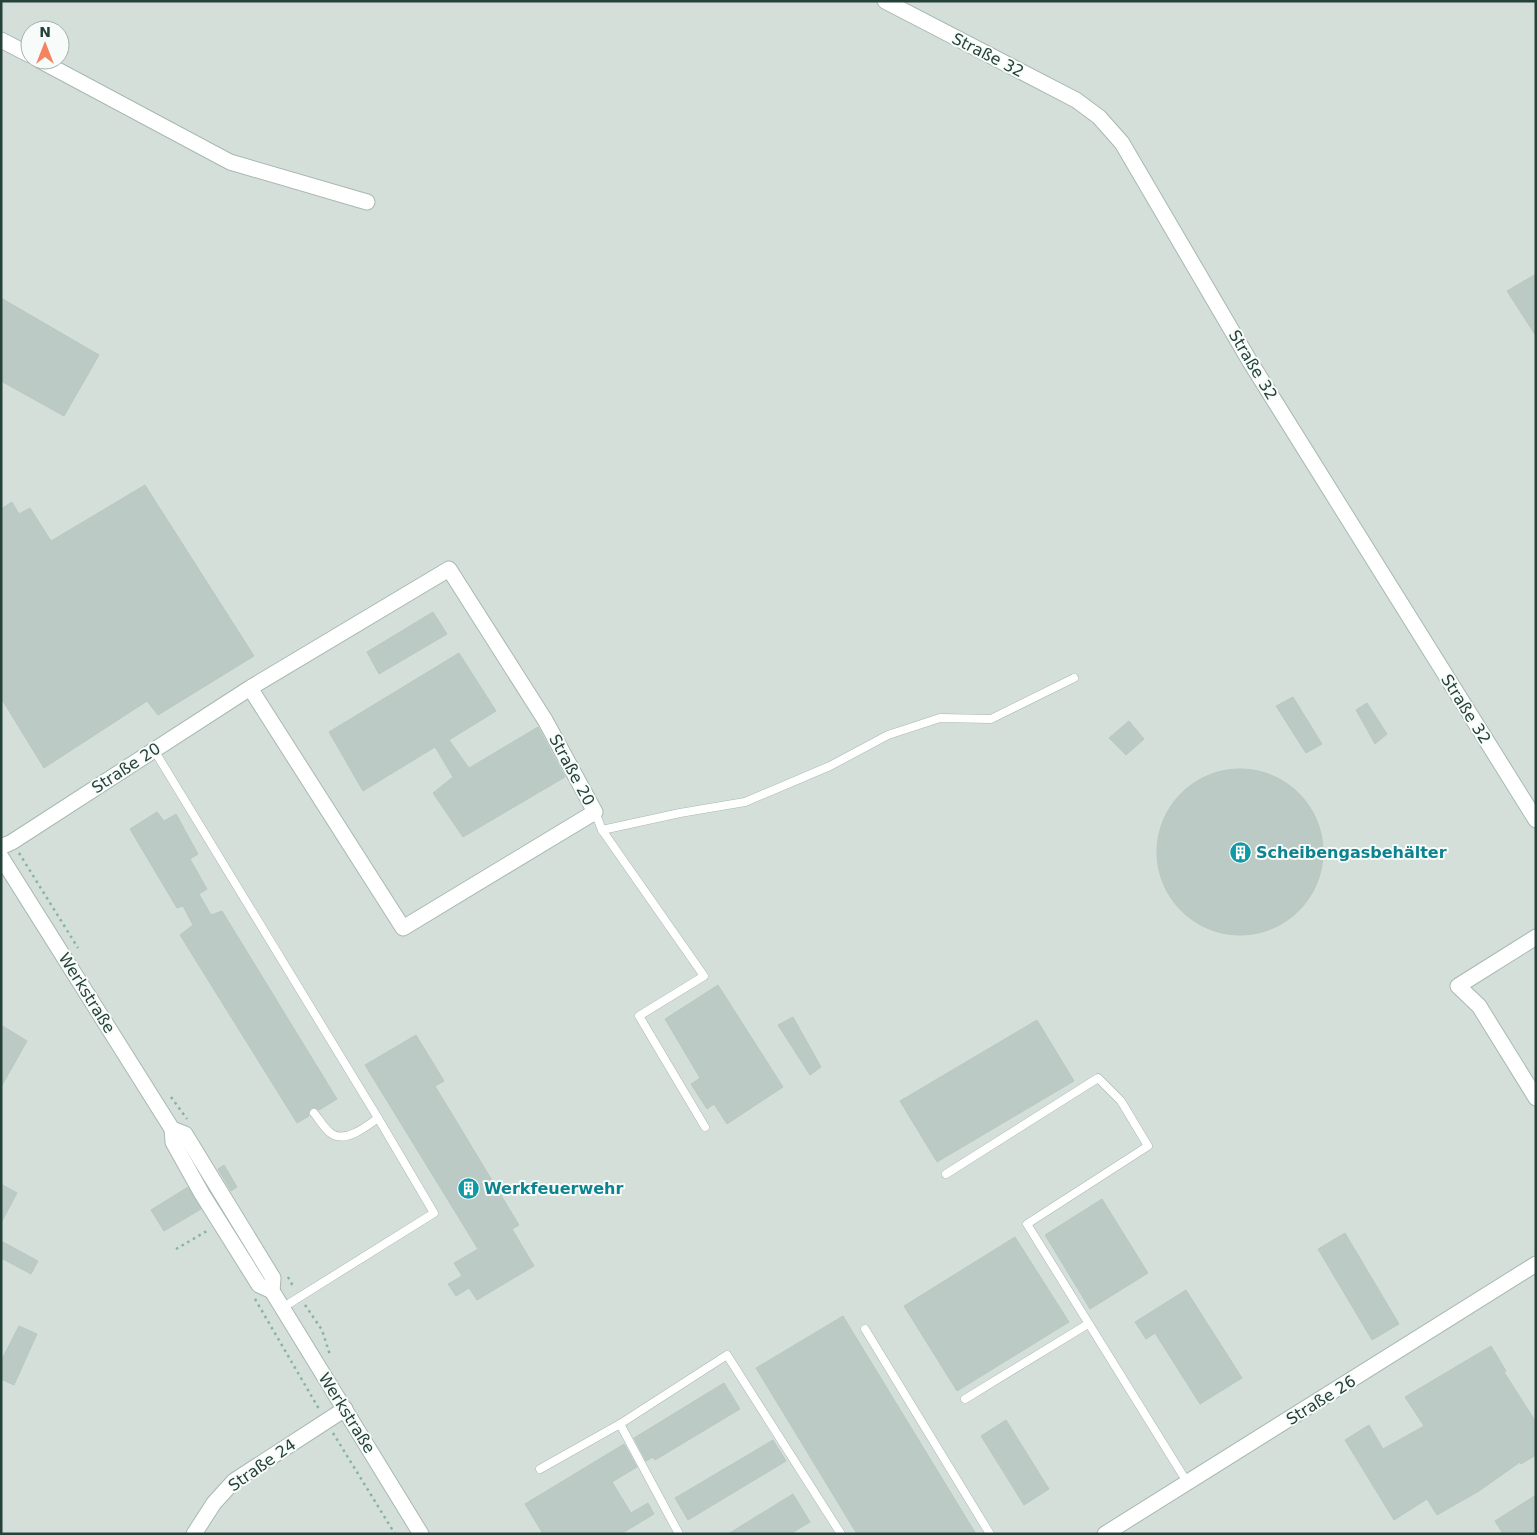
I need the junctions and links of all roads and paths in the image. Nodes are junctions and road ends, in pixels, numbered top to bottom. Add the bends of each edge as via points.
1 (885, 1) edge
2 (1, 40) edge
3 (20, 50) edge
4 (58, 70) edge
5 (367, 202) dead end
6 (1074, 678) dead end
7 (250, 688) junction
8 (154, 750) junction
9 (595, 812) junction
10 (1536, 820) edge
11 (602, 830) junction
12 (7, 844) edge
13 (1, 857) edge
14 (1536, 937) edge
15 (79, 950) dead end
16 (167, 1092) dead end
17 (1536, 1098) edge
18 (314, 1113) dead end
19 (378, 1118) junction
20 (188, 1120) dead end
21 (705, 1127) dead end
22 (946, 1174) dead end
23 (213, 1228) dead end
24 (176, 1249) dead end
25 (1536, 1264) edge
26 (284, 1272) dead end
27 (252, 1295) dead end
28 (300, 1297) junction
29 (282, 1308) junction
30 (1088, 1324) junction
31 (865, 1329) dead end
32 (331, 1361) dead end
33 (965, 1398) dead end
34 (344, 1409) junction
35 (326, 1421) junction
36 (620, 1424) junction
37 (540, 1469) dead end
38 (1186, 1482) junction
39 (194, 1534) edge
40 (395, 1534) edge
41 (422, 1534) edge
42 (679, 1534) edge
43 (841, 1534) edge
44 (990, 1534) edge
45 (1105, 1534) edge

1 - 10 street, Straße 32 via 1076,100 1100,117 1122,143 1259,376
2 - 3 street
4 - 5 street via 230,162
6 - 11 lane via 991,719 940,718 888,735 830,766 745,802 680,812
7 - 8 street, Straße 20
7 - 9 street, Straße 20 via 403,928
7 - 9 street, Straße 20 via 449,569 545,720
8 - 12 street, Straße 20
8 - 19 lane
9 - 11 lane
11 - 21 lane via 704,976 639,1016
12 - 15 path
13 - 29 street, Werkstraße via 172,1130 173,1142 202,1194 260,1285 272,1292
14 - 17 street via 1458,986 1479,1006
16 - 20 path
18 - 19 lane via 331,1133 338,1136 351,1134
19 - 28 lane via 434,1213
22 - 30 lane via 1098,1078 1121,1101 1148,1146 1027,1224
23 - 24 path
25 - 38 street, Straße 26
26 - 28 path
27 - 35 path
28 - 29 lane
28 - 32 path via 322,1330
29 - 34 street, Werkstraße
30 - 33 lane
30 - 38 lane
31 - 44 lane
34 - 35 street, Straße 24
34 - 41 street, Werkstraße
35 - 39 street, Straße 24 via 234,1481 214,1503
35 - 40 path
36 - 37 lane
36 - 42 lane
36 - 43 lane via 727,1355
38 - 45 street, Straße 26

